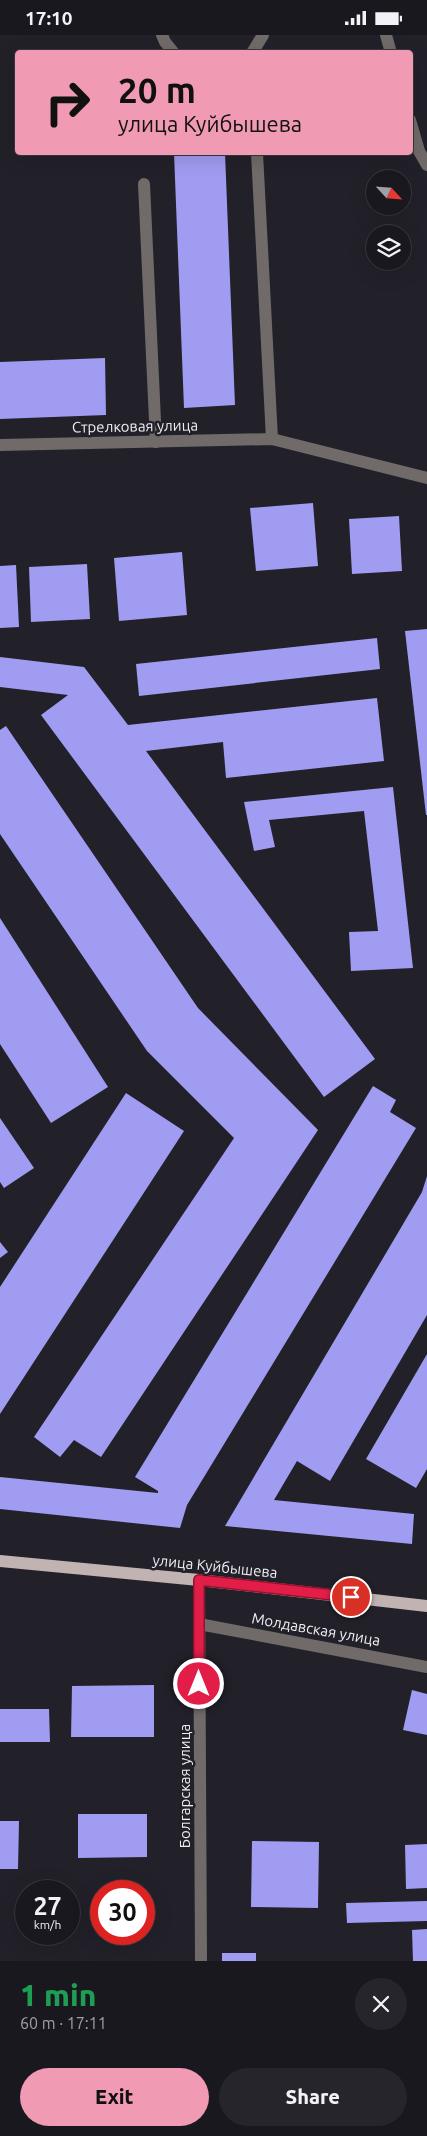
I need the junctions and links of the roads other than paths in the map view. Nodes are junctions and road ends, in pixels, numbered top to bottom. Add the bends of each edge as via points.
1 (162, 35) edge
2 (263, 35) edge
3 (386, 35) edge
4 (172, 50) edge
5 (254, 50) edge
6 (390, 50) edge
7 (413, 130) edge
8 (258, 155) edge
9 (427, 165) edge
10 (144, 184) dead end
11 (272, 439) junction
12 (156, 442) junction
13 (0, 445) edge
14 (427, 478) edge
15 (0, 1561) edge
16 (199, 1580) junction
17 (427, 1606) edge
18 (199, 1624) junction
19 (427, 1667) edge
20 (201, 1961) edge

1 - 4 street
2 - 5 street
3 - 6 street
7 - 9 street
8 - 11 street
10 - 12 street
11 - 12 street, Стрелковая улица
11 - 14 street, Стрелковая улица
12 - 13 street, Стрелковая улица
15 - 16 main road, улица Куйбышева
16 - 17 main road, улица Куйбышева
16 - 18 street, Болгарская улица
18 - 19 street, Молдавская улица
18 - 20 street, Болгарская улица

